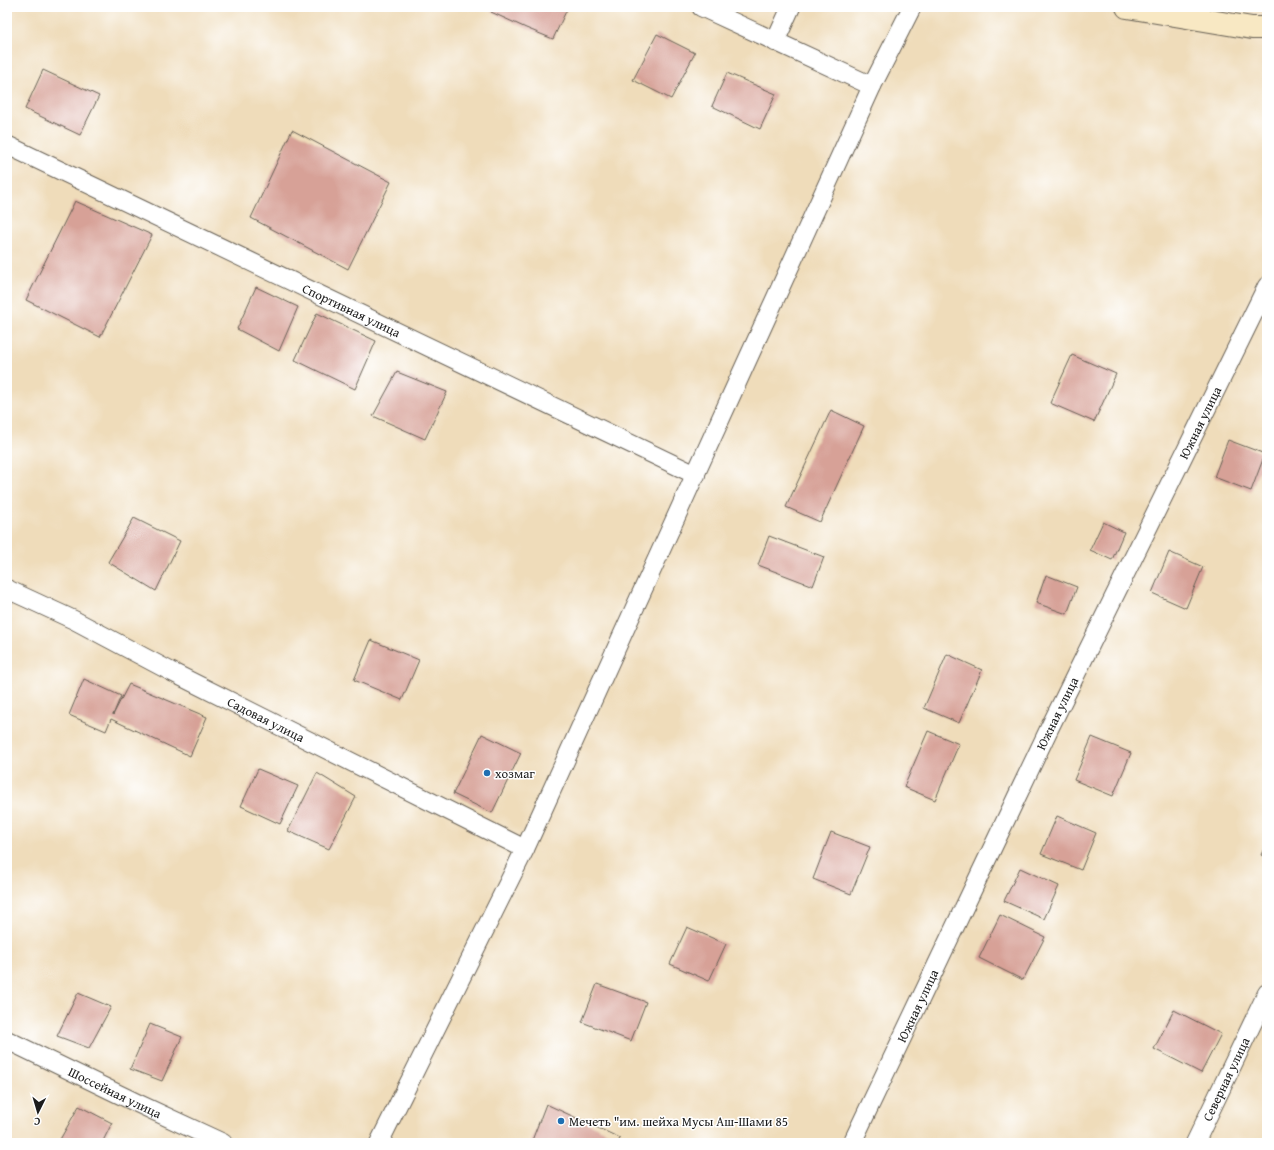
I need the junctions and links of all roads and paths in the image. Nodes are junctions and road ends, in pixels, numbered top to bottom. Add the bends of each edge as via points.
1 (701, 7) edge
2 (791, 7) edge
3 (912, 7) edge
4 (1127, 7) edge
5 (1267, 28) edge
6 (775, 42) junction
7 (872, 86) junction
8 (7, 145) edge
9 (1267, 286) edge
10 (696, 474) junction
11 (7, 589) edge
12 (526, 850) junction
13 (1267, 993) edge
14 (7, 1040) edge
15 (223, 1143) edge
16 (379, 1143) edge
17 (852, 1143) edge
18 (1195, 1143) edge

1 - 6 street
2 - 6 street
3 - 7 street
4 - 5 main road via 1252,28
6 - 7 street
7 - 10 street
8 - 10 street, Спортивная улица
9 - 17 street, Южная улица via 1049,729
10 - 12 street
11 - 12 street, Садовая улица via 74,620
12 - 16 street
13 - 18 street, Северная улица
14 - 15 street, Шоссейная улица

